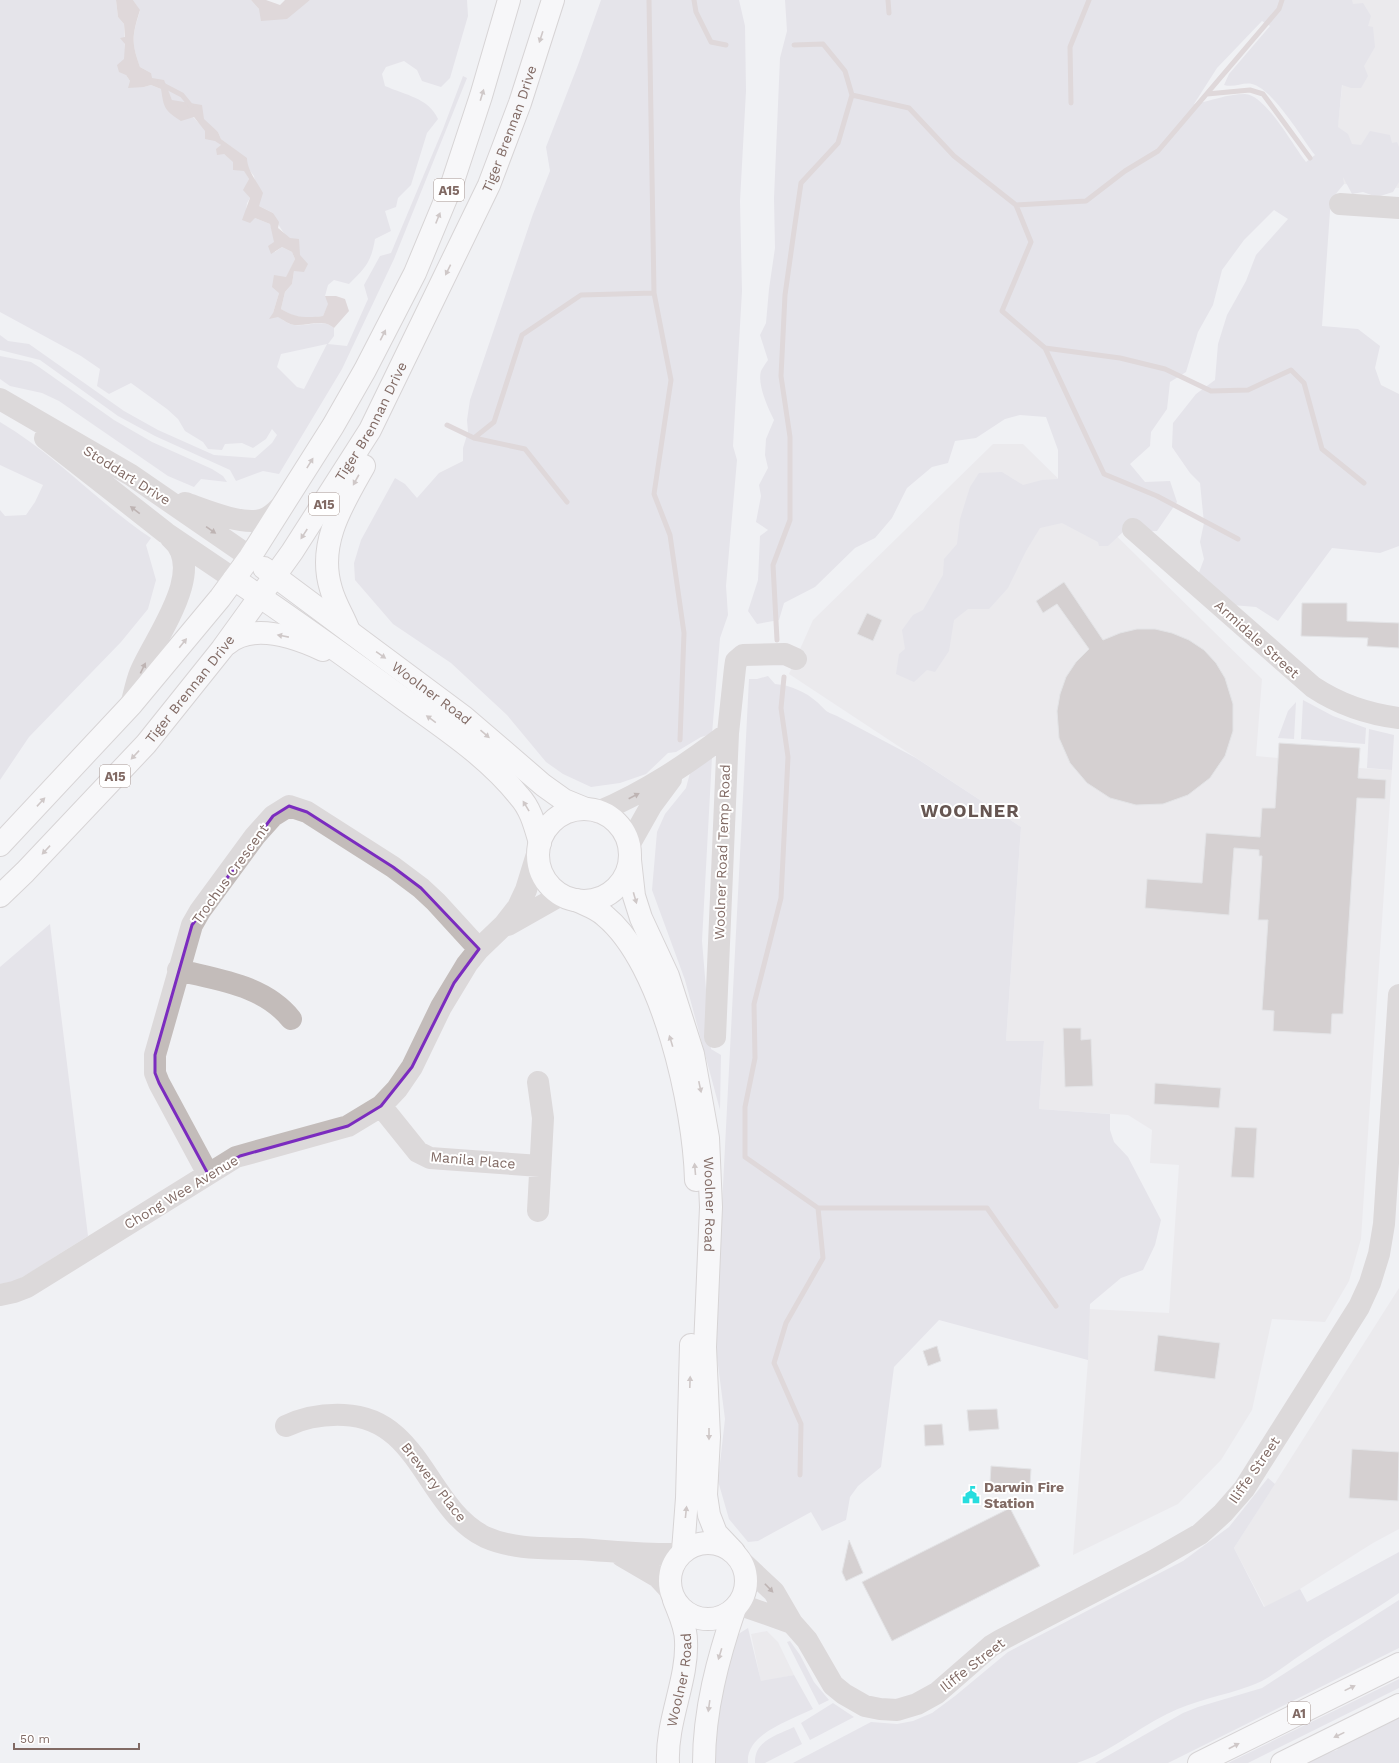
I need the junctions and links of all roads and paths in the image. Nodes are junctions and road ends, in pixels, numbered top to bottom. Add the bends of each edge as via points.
1 (509, 0) edge
2 (553, 0) edge
3 (1340, 204) dead end
4 (1399, 208) edge
5 (0, 400) edge
6 (370, 430) junction
7 (154, 490) junction
8 (290, 496) junction
9 (1133, 529) dead end
10 (166, 533) junction
11 (250, 557) junction
12 (275, 576) junction
13 (234, 579) junction
14 (261, 597) junction
15 (350, 632) junction
16 (222, 649) junction
17 (346, 657) junction
18 (796, 659) dead end
19 (131, 705) junction
20 (1399, 718) edge
21 (728, 733) junction
22 (689, 762) junction
23 (592, 810) junction
24 (0, 845) edge
25 (539, 847) junction
26 (629, 852) junction
27 (0, 896) edge
28 (569, 898) junction
29 (486, 943) junction
30 (178, 970) junction
31 (1399, 995) edge
32 (291, 1019) dead end
33 (715, 1037) dead end
34 (538, 1082) dead end
35 (381, 1106) junction
36 (540, 1166) junction
37 (208, 1174) junction
38 (538, 1211) dead end
39 (0, 1295) edge
40 (286, 1426) dead end
41 (610, 1552) junction
42 (681, 1552) junction
43 (737, 1557) junction
44 (672, 1595) junction
45 (736, 1606) junction
46 (792, 1623) junction
47 (1399, 1664) edge
48 (1399, 1705) edge
49 (706, 1731) junction
50 (668, 1762) edge
51 (696, 1763) edge
52 (704, 1763) edge
53 (1199, 1763) edge
54 (1282, 1763) edge

8 -> 1 main road, Tiger Brennan Drive / A15 via 365,370 415,274 452,184
2 -> 6 main road, Tiger Brennan Drive / A15 via 520,103 489,185
3 - 4 street
5 - 7 street, Stoddart Drive
10 -> 5 street, Stoddart Drive
6 -> 12 main road, Tiger Brennan Drive / A15
6 -> 15 main road via 370,446 365,464 337,515 326,558 331,590
7 - 8 street via 223,516 255,521 269,517
7 -> 11 street, Stoddart Drive
8 - 11 main road, Tiger Brennan Drive / A15
9 - 20 street, Armidale Street via 1313,687 1356,709
10 - 13 street, Stoddart Drive
19 -> 10 street via 140,672 171,615 182,577 184,564 181,550
11 - 12 main road, Woolner Road
11 - 13 main road, Tiger Brennan Drive / A15
12 - 14 main road, Tiger Brennan Drive / A15
12 - 15 main road, Woolner Road
13 - 14 main road, Woolner Road
19 -> 13 main road, Tiger Brennan Drive / A15
14 - 16 main road, Tiger Brennan Drive / A15
14 - 17 main road, Woolner Road
15 -> 23 main road, Woolner Road via 464,717 564,800
17 -> 16 main road via 288,638 256,633 240,635
16 -> 27 main road, Tiger Brennan Drive / A15 via 146,744
25 -> 17 main road, Woolner Road via 531,814 506,781 456,738
18 - 21 street, Woolner Road Temp Road via 785,654 743,655 736,660
24 -> 19 main road, Tiger Brennan Drive / A15
21 - 22 street
21 - 33 street, Woolner Road Temp Road
23 -> 22 street via 644,790
22 - 26 street via 658,795
23 - 25 main road via 571,811 558,817 547,828
23 - 26 main road via 616,823 624,833
25 - 28 main road via 538,863 545,880
25 - 29 street, Chong Wee Avenue via 522,900
26 - 28 main road via 624,879 613,890 596,899
26 -> 43 main road, Woolner Road via 634,896 668,976 693,1054 708,1138 711,1207 704,1347 709,1437 706,1495 709,1515 716,1533
28 - 29 street, Chong Wee Avenue via 515,920
42 -> 28 main road, Woolner Road via 687,1492 697,1206 696,1170 685,1095 677,1060 657,998 637,956 623,934 606,916
29 - 30 street, Trochus Crescent via 393,867 307,812 288,806 273,816 200,912 192,925
29 - 35 street, Chong Wee Avenue via 454,983 412,1067
30 - 32 street via 262,994 282,1007
30 - 37 street, Trochus Crescent via 156,1055 155,1073
31 - 46 street, Iliffe Street via 1384,1224 1379,1254 1370,1283 1349,1324 1260,1465 1223,1513 1200,1534 1176,1549 991,1646 937,1693 910,1707 897,1710 880,1709 865,1706 844,1694 828,1678 807,1640
34 - 36 street via 543,1118
35 - 36 street, Manila Place via 412,1146 430,1158
35 - 37 street, Chong Wee Avenue via 348,1126 240,1156
36 - 38 street
37 - 39 street, Chong Wee Avenue via 27,1287
40 - 41 street, Brewery Place via 314,1415 352,1415 368,1420 399,1437 459,1518 485,1537 531,1548
41 - 42 street, Brewery Place
41 - 44 street via 637,1563 658,1577
42 - 43 main road via 704,1542 724,1546
42 - 44 main road via 670,1571
43 - 45 main road via 745,1572 746,1583 744,1594
43 -> 46 street, Iliffe Street via 774,1592
44 - 45 main road via 687,1613 705,1619 723,1616
44 - 50 main road, Woolner Road via 685,1632 686,1647 670,1732
45 - 46 street, Iliffe Street
45 -> 49 main road via 718,1659
53 -> 47 main road, A1
48 -> 54 main road
49 - 51 main road
49 - 52 main road

